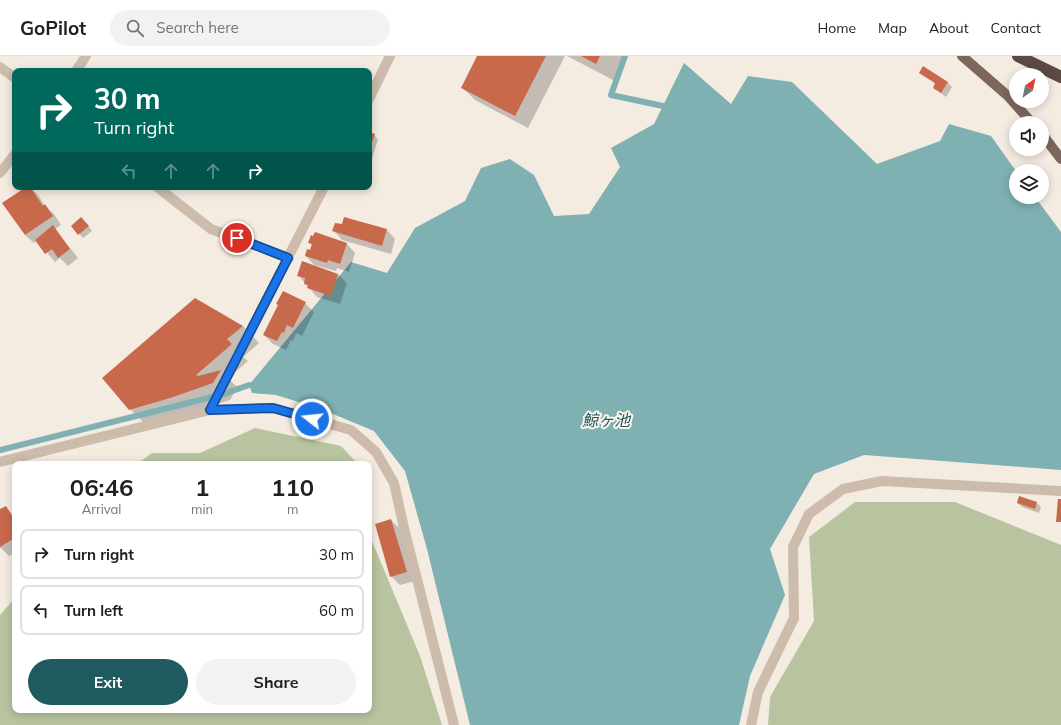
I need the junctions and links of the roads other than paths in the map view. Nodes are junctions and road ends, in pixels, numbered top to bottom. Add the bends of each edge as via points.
1 (86, 56) edge
2 (390, 56) edge
3 (962, 56) edge
4 (1018, 56) edge
5 (0, 67) edge
6 (78, 68) edge
7 (12, 76) edge
8 (1061, 78) edge
9 (372, 93) edge
10 (1026, 116) edge
11 (1049, 143) edge
12 (12, 158) edge
13 (1061, 159) edge
14 (0, 173) edge
15 (161, 190) edge
16 (322, 190) edge
17 (288, 258) junction
18 (210, 410) junction
19 (0, 462) edge
20 (1061, 491) edge
21 (454, 725) edge
22 (751, 725) edge

1 - 6 street
2 - 9 street
3 - 10 main road via 1008,96
4 - 8 highway
5 - 7 street
11 - 13 main road
12 - 14 street
15 - 17 street via 211,229
16 - 17 street
17 - 18 street
18 - 19 street
18 - 21 street via 273,408 351,430 376,452 394,483
20 - 22 street via 882,481 843,489 809,514 793,547 794,618 758,692

